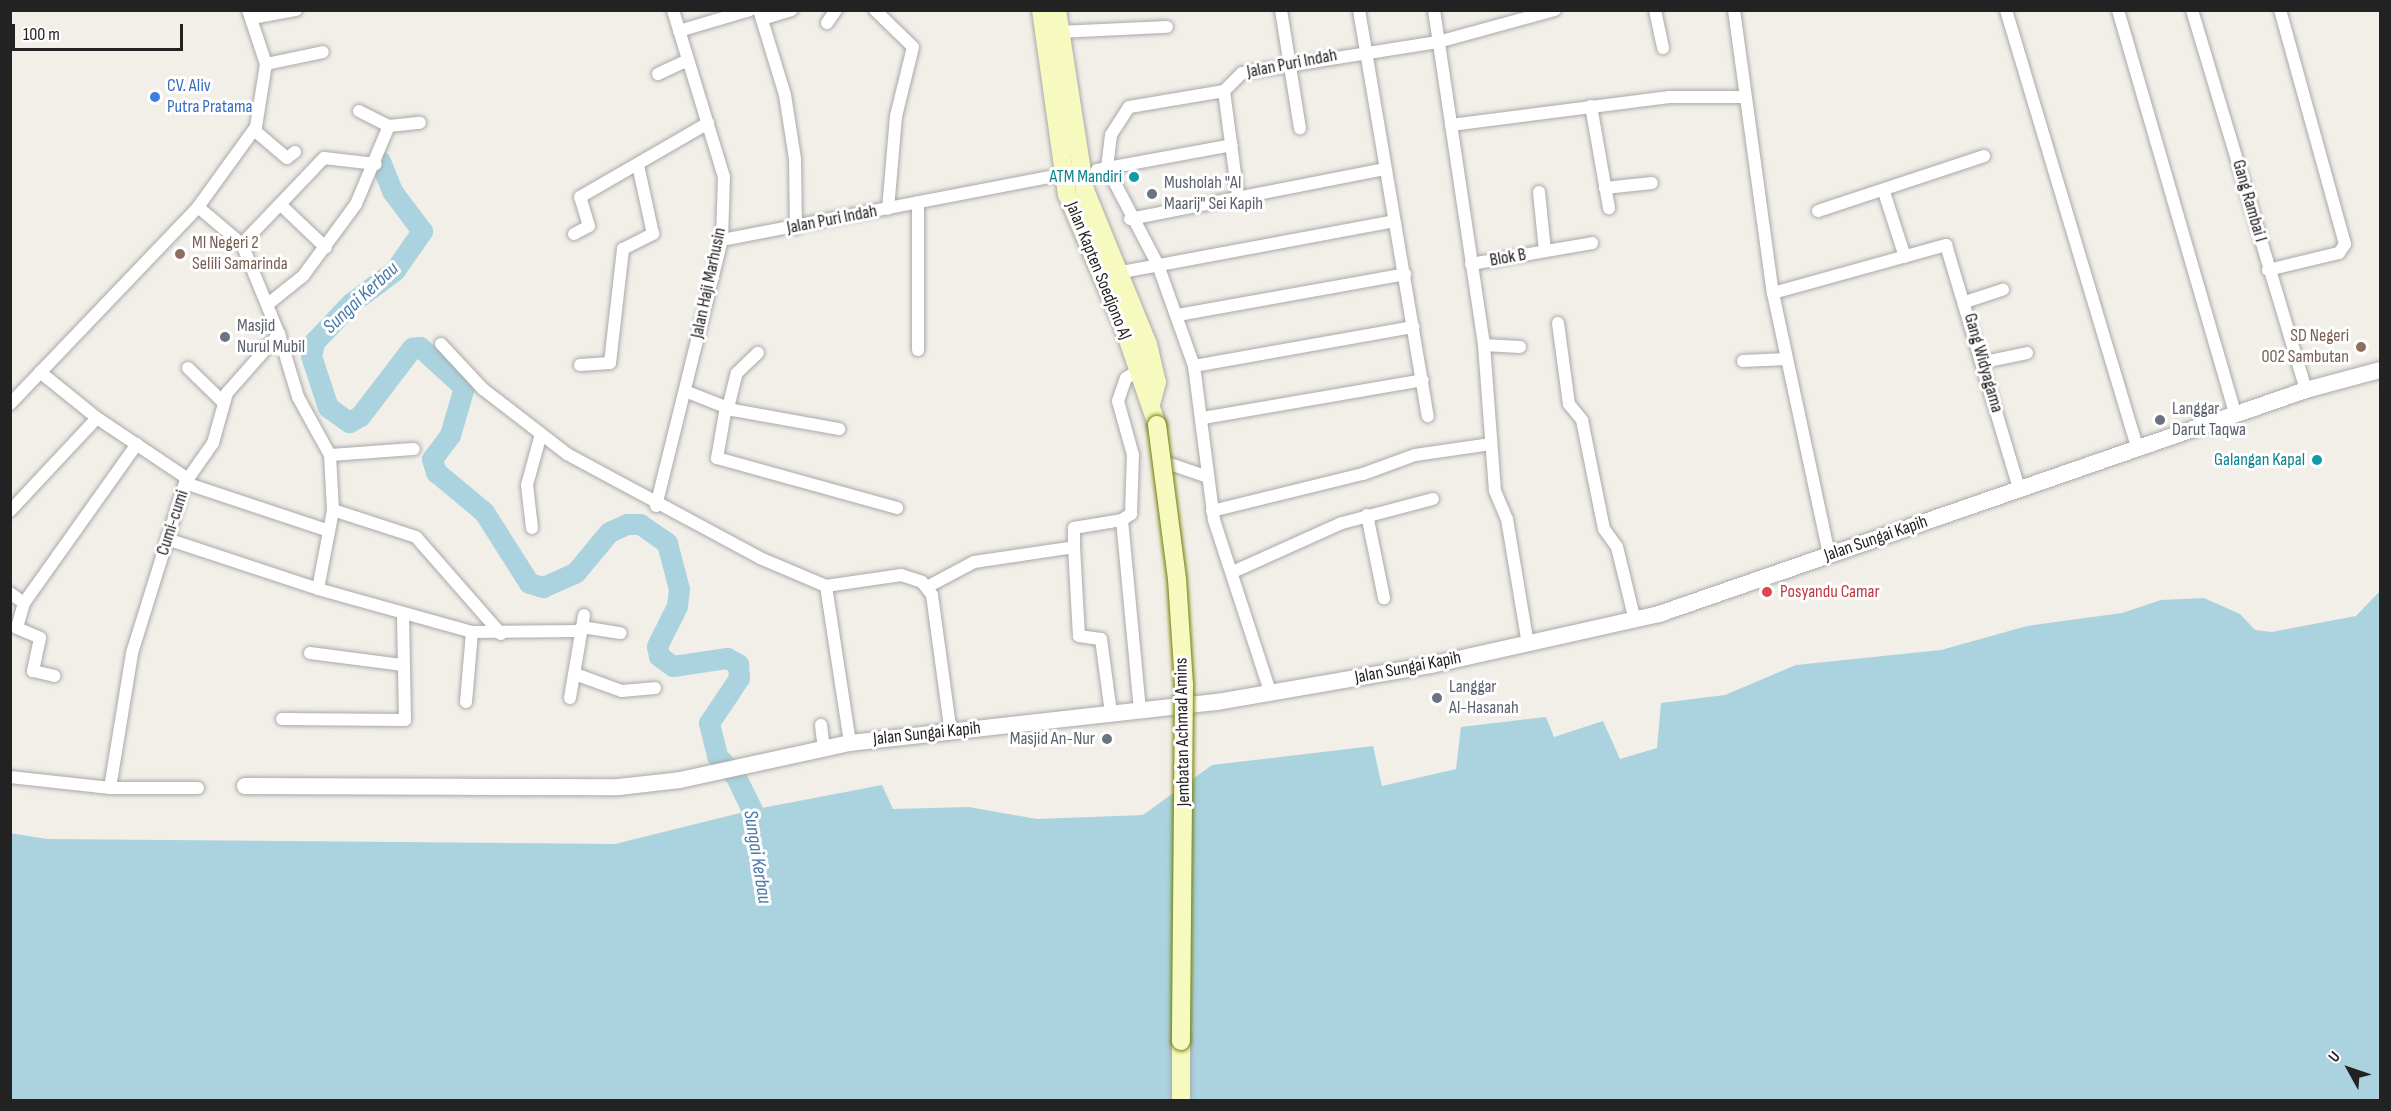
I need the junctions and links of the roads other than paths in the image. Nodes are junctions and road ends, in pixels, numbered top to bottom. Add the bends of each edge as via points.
1 (296, 10) edge
2 (673, 10) edge
3 (750, 10) edge
4 (792, 10) edge
5 (836, 10) edge
6 (875, 10) edge
7 (1041, 10) edge
8 (1057, 10) edge
9 (1281, 10) edge
10 (1359, 10) edge
11 (1434, 10) edge
12 (1555, 10) edge
13 (1655, 10) edge
14 (1734, 10) edge
15 (2006, 10) edge
16 (2118, 10) edge
17 (2192, 10) edge
18 (2280, 10) edge
19 (250, 14) edge
20 (761, 15) edge
21 (827, 23) dead end
22 (1167, 27) dead end
23 (679, 31) junction
24 (1059, 32) junction
25 (1438, 42) junction
26 (1663, 48) dead end
27 (322, 52) dead end
28 (1365, 52) junction
29 (688, 60) junction
30 (1289, 62) junction
31 (266, 64) junction
32 (658, 74) dead end
33 (1224, 91) junction
34 (1742, 97) junction
35 (1591, 106) junction
36 (359, 111) dead end
37 (420, 123) dead end
38 (708, 123) junction
39 (1451, 125) junction
40 (389, 126) junction
41 (1300, 128) dead end
42 (254, 129) junction
43 (1232, 145) junction
44 (295, 153) dead end
45 (1984, 156) dead end
46 (376, 164) junction
47 (638, 165) junction
48 (1102, 169) junction
49 (1383, 169) junction
50 (1048, 177) dead end
51 (1652, 183) dead end
52 (1605, 188) junction
53 (1539, 192) dead end
54 (1884, 192) junction
55 (1238, 196) junction
56 (918, 202) junction
57 (198, 207) junction
58 (283, 207) junction
59 (1609, 208) dead end
60 (888, 209) junction
61 (1818, 211) dead end
62 (1131, 219) junction
63 (1394, 221) junction
64 (796, 228) junction
65 (574, 234) dead end
66 (722, 240) junction
67 (1592, 243) dead end
68 (242, 244) junction
69 (326, 248) junction
70 (1545, 251) junction
71 (1905, 257) junction
72 (1471, 264) junction
73 (1158, 265) junction
74 (2268, 270) junction
75 (1122, 272) junction
76 (1405, 274) junction
77 (2003, 290) dead end
78 (1773, 293) junction
79 (1965, 302) junction
80 (268, 304) junction
81 (1178, 315) junction
82 (1558, 323) dead end
83 (1414, 327) junction
84 (279, 334) junction
85 (441, 344) dead end
86 (1484, 345) junction
87 (1520, 347) dead end
88 (918, 350) dead end
89 (758, 353) dead end
90 (2027, 353) dead end
91 (1786, 359) junction
92 (1743, 361) dead end
93 (1983, 362) junction
94 (580, 365) dead end
95 (1194, 366) junction
96 (188, 368) dead end
97 (2380, 370) edge
98 (40, 372) junction
99 (1423, 380) junction
100 (1147, 385) junction
101 (2306, 390) junction
102 (685, 391) junction
103 (224, 403) junction
104 (10, 404) edge
105 (727, 407) junction
106 (1428, 416) dead end
107 (2236, 416) junction
108 (97, 418) junction
109 (1203, 418) junction
110 (839, 429) dead end
111 (541, 434) junction
112 (137, 444) junction
113 (1491, 444) junction
114 (414, 448) dead end
115 (2138, 449) junction
116 (330, 455) junction
117 (1170, 464) dead end
118 (1207, 477) junction
119 (187, 481) junction
120 (2019, 489) junction
121 (1433, 499) dead end
122 (656, 506) junction
123 (897, 508) dead end
124 (333, 510) junction
125 (10, 511) edge
126 (1212, 511) junction
127 (1367, 515) junction
128 (1122, 520) junction
129 (532, 528) dead end
130 (329, 531) junction
131 (167, 539) junction
132 (1074, 547) junction
133 (1829, 555) junction
134 (1235, 572) junction
135 (826, 586) junction
136 (927, 587) junction
137 (318, 589) junction
138 (10, 593) edge
139 (1384, 598) dead end
140 (24, 603) junction
141 (403, 615) junction
142 (1635, 621) junction
143 (582, 624) junction
144 (472, 632) junction
145 (621, 633) dead end
146 (501, 634) junction
147 (1528, 645) junction
148 (310, 653) dead end
149 (403, 665) junction
150 (575, 674) junction
151 (54, 676) dead end
152 (655, 688) dead end
153 (1271, 694) junction
154 (570, 698) dead end
155 (466, 702) dead end
156 (1140, 710) junction
157 (1111, 713) junction
158 (282, 719) dead end
159 (821, 725) dead end
160 (951, 733) junction
161 (850, 743) junction
162 (824, 748) junction
163 (10, 777) edge
164 (245, 786) dead end
165 (110, 788) junction
166 (198, 788) dead end
167 (1181, 1101) edge

1 - 19 street
2 - 23 street, Jalan Haji Marhusin
3 - 23 street
4 - 20 street
5 - 21 street
6 - 60 street via 913,47 896,116
7 - 100 main road, Jalan Kapten Soedjono AJ via 1067,194
8 - 24 main road, Jalan Kapten Soedjono AJ
9 - 30 street
10 - 28 street
11 - 25 street
12 - 25 street, Jalan Puri Indah
13 - 26 street
14 - 34 street
15 - 115 street
16 - 107 street
17 - 74 street, Gang Rambai I
18 - 74 street via 2345,244 2339,253
19 - 31 street
20 - 64 street via 785,95 795,159
22 - 24 street
23 - 29 street, Jalan Haji Marhusin
24 - 75 main road, Jalan Kapten Soedjono AJ via 1085,190
25 - 28 street, Jalan Puri Indah
25 - 39 street
27 - 31 street
28 - 30 street, Jalan Puri Indah
28 - 49 street
29 - 32 street
29 - 38 street, Jalan Haji Marhusin
30 - 33 street, Jalan Puri Indah via 1242,73
30 - 41 street
31 - 42 street via 262,110
33 - 43 street, Jalan Puri Indah
33 - 48 street via 1129,107 1111,135
34 - 35 street via 1669,97
34 - 78 street
35 - 39 street
35 - 52 street
36 - 40 street
37 - 40 street
38 - 47 street
38 - 66 street, Jalan Haji Marhusin via 724,177
39 - 72 street
40 - 46 street
42 - 44 street via 287,158
42 - 57 street
43 - 48 street
43 - 55 street, Jalan Puri Indah
45 - 54 street
46 - 58 street via 324,158
46 - 69 street
47 - 65 street via 579,198 590,226
47 - 94 street via 653,234 622,249 610,363
48 - 62 street
49 - 55 street
49 - 63 street
50 - 56 street, Jalan Puri Indah
51 - 52 street
52 - 59 street
53 - 70 street, Blok B
54 - 61 street
54 - 71 street
55 - 62 street
56 - 60 street, Jalan Puri Indah
56 - 88 street
57 - 68 street
57 - 98 street
58 - 68 street
58 - 69 street
60 - 64 street, Jalan Puri Indah
62 - 73 street
63 - 73 street
63 - 76 street
64 - 66 street, Jalan Puri Indah
66 - 102 street, Jalan Haji Marhusin
67 - 70 street, Blok B
68 - 80 street
69 - 80 street via 303,276
70 - 72 street, Blok B
71 - 78 street
71 - 79 street, Gang Widyagama via 1946,245
72 - 86 street
73 - 75 street
73 - 81 street
74 - 101 street, Gang Rambai I
75 - 100 main road, Jalan Kapten Soedjono AJ
76 - 81 street
76 - 83 street
77 - 79 street
78 - 91 street
79 - 93 street, Gang Widyagama
80 - 84 street
81 - 95 street
82 - 142 street via 1569,404 1582,420 1604,529 1617,547
83 - 95 street
83 - 99 street
84 - 103 street, Cumi-cumi via 232,386
84 - 116 street via 298,397
85 - 111 street via 483,389
86 - 87 street
86 - 113 street
89 - 105 street via 737,373
90 - 93 street
91 - 92 street
91 - 133 street
93 - 120 street, Gang Widyagama
95 - 109 street
96 - 103 street
97 - 101 street, Jalan Sungai Kapih
98 - 104 street
98 - 108 street
99 - 106 street
99 - 109 street
100 - 128 street via 1126,378 1118,400 1133,455 1131,514
100 - 167 main road, Jembatan Achmad Amins, bridge via 1157,425 1177,579 1184,685
101 - 107 street, Jalan Sungai Kapih
102 - 105 street
102 - 122 street, Jalan Haji Marhusin
103 - 119 street, Cumi-cumi via 213,443
105 - 110 street
105 - 123 street via 717,458
107 - 115 street, Jalan Sungai Kapih
108 - 112 street
108 - 125 street
109 - 118 street
111 - 122 street
111 - 129 street via 528,478
112 - 119 street
112 - 140 street
113 - 126 street via 1415,455 1363,474
113 - 147 street via 1495,491 1507,519
114 - 116 street
115 - 120 street, Jalan Sungai Kapih
116 - 124 street
117 - 118 street
118 - 126 street
119 - 130 street
119 - 131 street, Cumi-cumi
120 - 133 street, Jalan Sungai Kapih
121 - 127 street
122 - 135 street
124 - 130 street
124 - 146 street via 416,537
126 - 134 street
127 - 134 street
127 - 139 street
128 - 132 street via 1074,528
128 - 156 street
130 - 137 street
131 - 137 street
131 - 165 street, Cumi-cumi via 132,653
132 - 136 street via 974,562
132 - 157 street via 1080,636 1101,639
133 - 142 street, Jalan Sungai Kapih
134 - 153 street
135 - 136 street via 901,575
135 - 161 street
136 - 160 street
137 - 141 street
138 - 140 street
140 - 151 street via 17,628 40,638 33,671
141 - 144 street
141 - 149 street
142 - 147 street, Jalan Sungai Kapih
143 - 145 street
143 - 146 street
143 - 150 street
144 - 146 street
144 - 155 street
147 - 153 street, Jalan Sungai Kapih
148 - 149 street
149 - 158 street via 405,720
150 - 152 street via 620,691
150 - 154 street
153 - 156 street, Jalan Sungai Kapih
156 - 157 street, Jalan Sungai Kapih
157 - 160 street, Jalan Sungai Kapih
159 - 162 street
160 - 161 street, Jalan Sungai Kapih
161 - 162 street, Jalan Sungai Kapih
162 - 164 street, Jalan Sungai Kapih via 709,773 619,787 400,790
163 - 165 street
165 - 166 street

